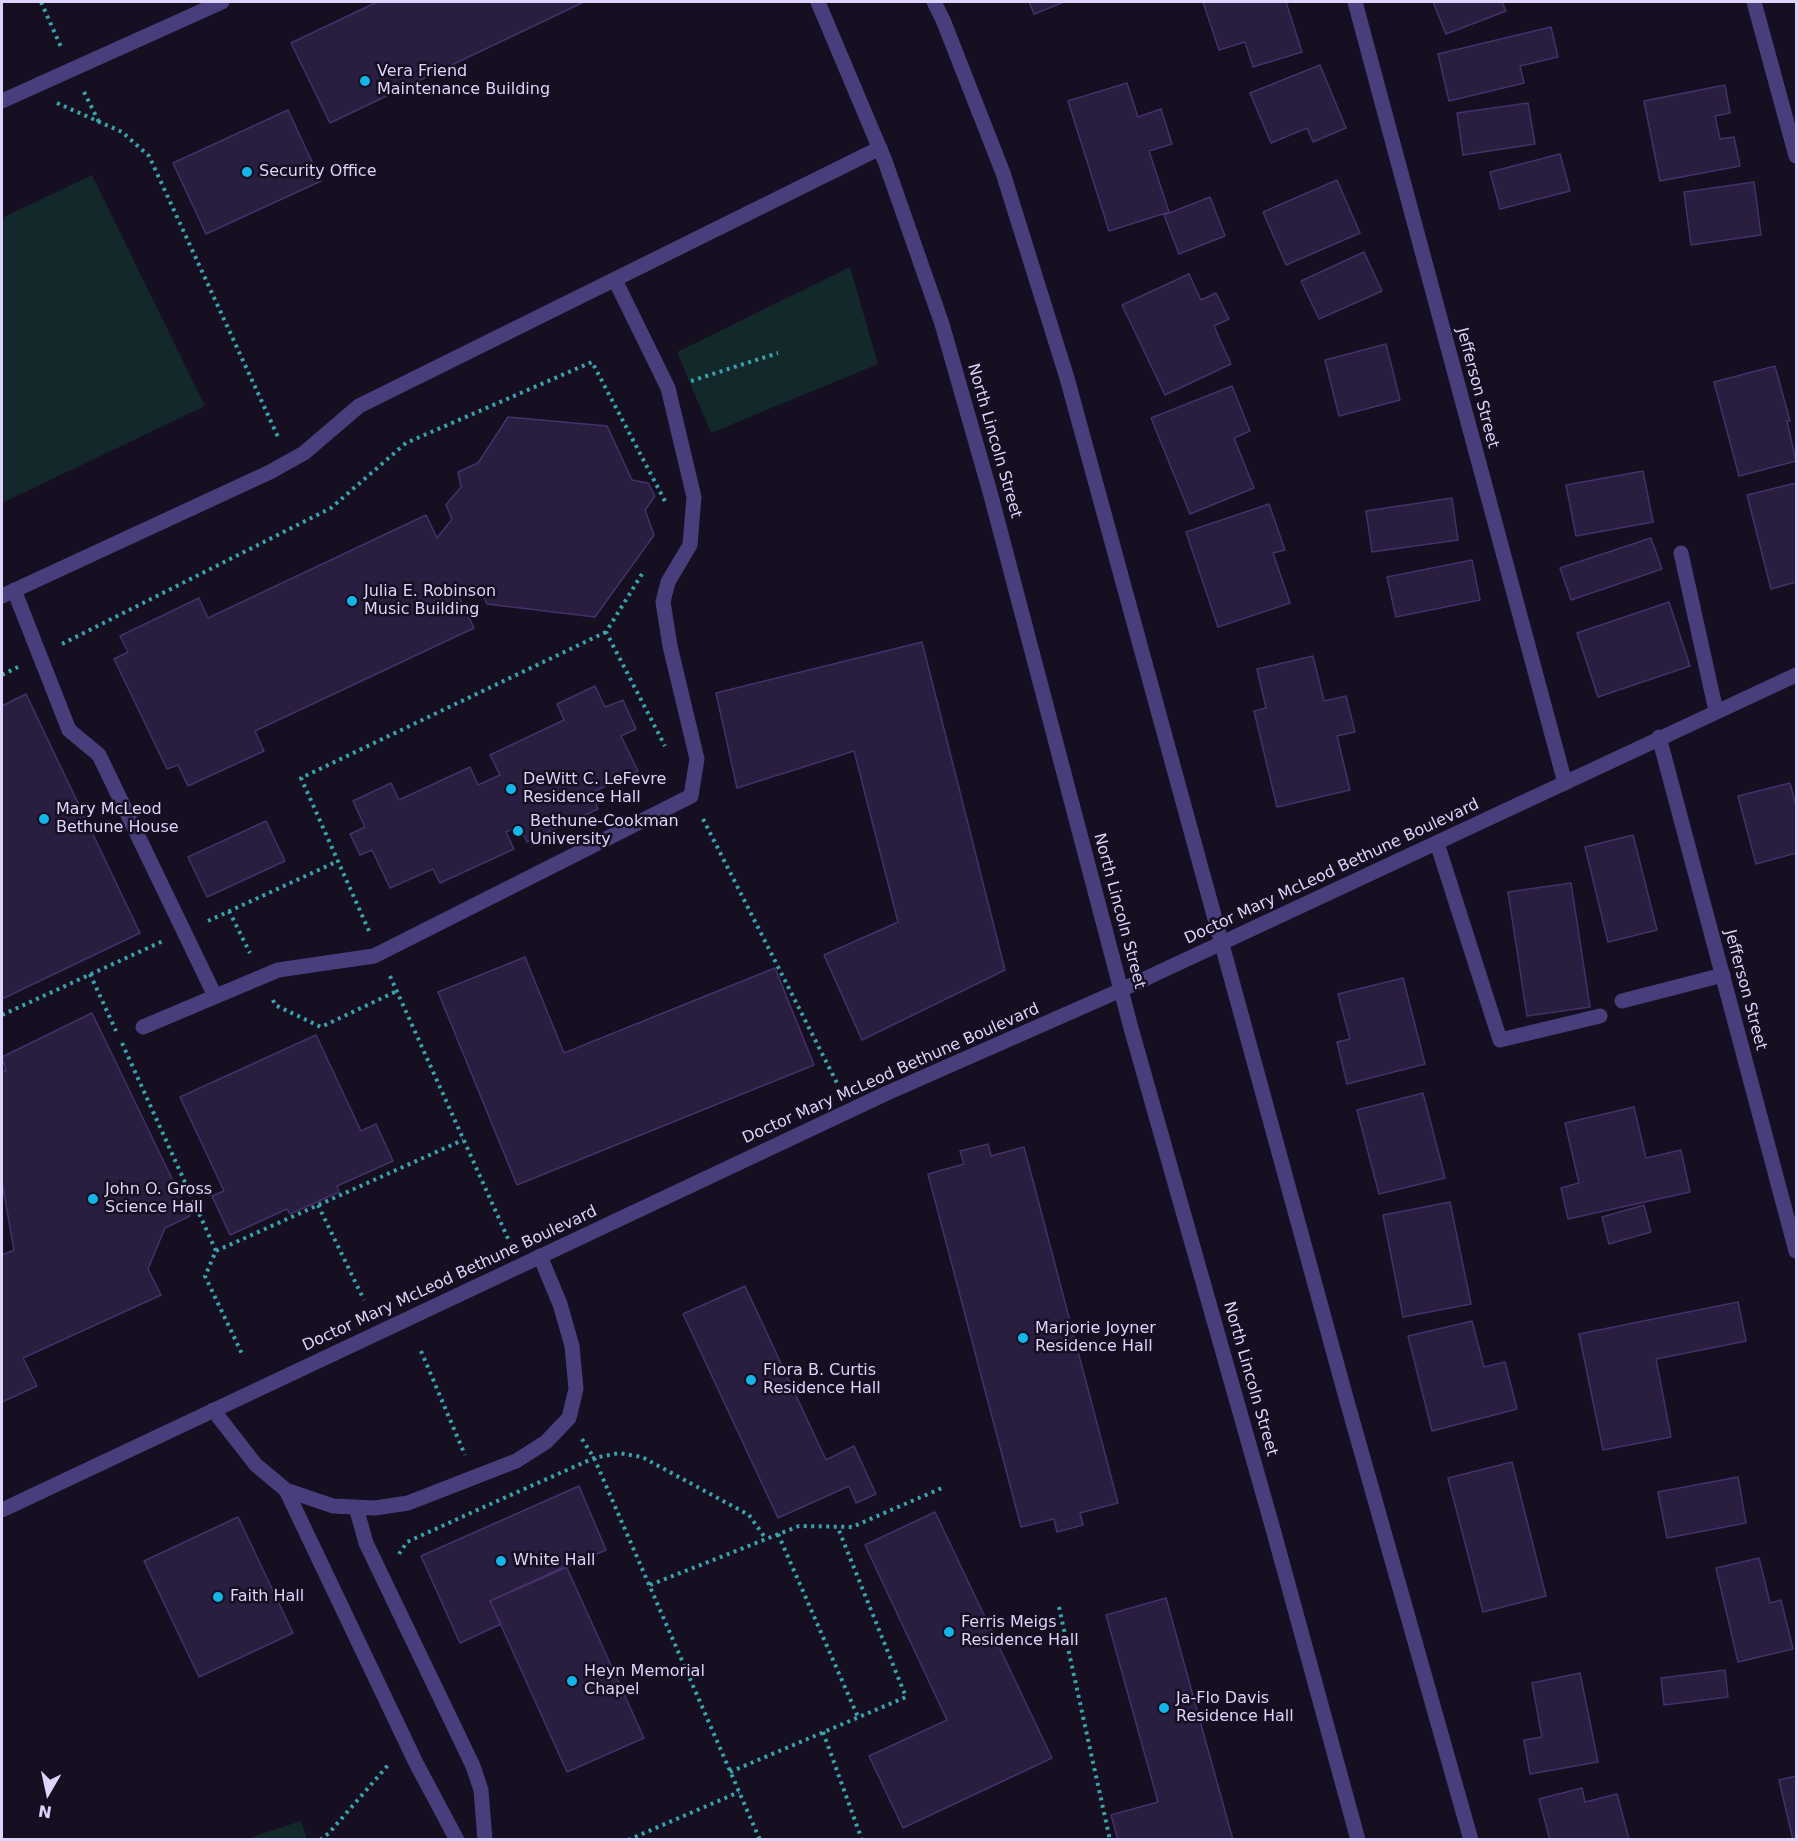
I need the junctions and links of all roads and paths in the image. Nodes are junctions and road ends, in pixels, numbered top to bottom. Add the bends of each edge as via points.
1 (41, 2) edge
2 (222, 2) edge
3 (818, 2) edge
4 (934, 2) edge
5 (1355, 2) edge
6 (1754, 2) edge
7 (52, 30) dead end
8 (19, 93) junction
9 (2, 101) edge
10 (880, 148) junction
11 (1797, 156) edge
12 (615, 280) junction
13 (778, 353) dead end
14 (668, 388) junction
15 (290, 461) junction
16 (670, 509) dead end
17 (1681, 553) dead end
18 (644, 571) dead end
19 (8, 593) edge
20 (606, 632) junction
21 (41, 655) junction
22 (2, 675) edge
23 (1797, 675) edge
24 (1716, 711) junction
25 (1659, 737) junction
26 (670, 755) dead end
27 (1565, 783) junction
28 (692, 796) junction
29 (1437, 843) junction
30 (1221, 943) junction
31 (380, 953) junction
32 (90, 974) dead end
33 (1723, 975) junction
34 (1121, 990) junction
35 (215, 996) junction
36 (1622, 1001) dead end
37 (1600, 1016) dead end
38 (143, 1027) dead end
39 (837, 1083) dead end
40 (463, 1140) junction
41 (318, 1205) junction
42 (216, 1251) junction
43 (1797, 1251) edge
44 (540, 1256) junction
45 (520, 1266) junction
46 (364, 1300) dead end
47 (421, 1351) dead end
48 (243, 1356) dead end
49 (213, 1410) junction
50 (569, 1418) junction
51 (594, 1458) junction
52 (475, 1477) junction
53 (942, 1488) dead end
54 (286, 1490) junction
55 (486, 1506) junction
56 (356, 1507) junction
57 (2, 1510) edge
58 (838, 1528) junction
59 (778, 1534) junction
60 (766, 1539) junction
61 (395, 1559) dead end
62 (650, 1585) junction
63 (1059, 1607) dead end
64 (858, 1718) junction
65 (824, 1732) junction
66 (407, 1743) junction
67 (730, 1772) junction
68 (740, 1792) junction
69 (320, 1839) edge
70 (457, 1839) edge
71 (485, 1839) edge
72 (628, 1839) edge
73 (760, 1839) edge
74 (862, 1839) edge
75 (1110, 1839) edge
76 (1358, 1839) edge
77 (1471, 1839) edge

1 - 7 path
2 - 8 street
3 - 10 street, North Lincoln Street
4 - 30 street via 1003,173 1067,378
5 - 27 street, Jefferson Street
6 - 11 street
8 - 9 street
8 - 15 path via 46,99 122,132 149,156
10 - 12 street
10 - 34 street, North Lincoln Street via 942,324
12 - 14 street
12 - 15 street via 359,406
13 - 14 path
14 - 28 street via 694,497 690,545 668,582 663,602 697,759
15 - 19 street
16 - 21 path via 592,362 406,442 331,508
17 - 24 street
18 - 20 path
19 - 21 street
20 - 26 path
20 - 31 path via 301,778
21 - 22 path
21 - 35 street via 69,730 99,754
23 - 24 street, Doctor Mary McLeod Bethune Boulevard
24 - 25 street, Doctor Mary McLeod Bethune Boulevard
25 - 27 street, Doctor Mary McLeod Bethune Boulevard
25 - 33 street, Jefferson Street
27 - 29 street, Doctor Mary McLeod Bethune Boulevard
28 - 31 street
28 - 39 path
29 - 30 street, Doctor Mary McLeod Bethune Boulevard
29 - 37 street via 1500,1040
30 - 34 street, Doctor Mary McLeod Bethune Boulevard
30 - 77 street
31 - 35 street via 278,970
31 - 40 path
32 - 42 path
33 - 36 street
33 - 43 street, Jefferson Street
34 - 44 street, Doctor Mary McLeod Bethune Boulevard via 885,1094
34 - 76 street, North Lincoln Street
35 - 38 street
40 - 41 path
40 - 45 path
41 - 42 path
41 - 46 path
42 - 48 path via 205,1276
44 - 45 street, Doctor Mary McLeod Bethune Boulevard
44 - 50 street via 572,1346 576,1389
45 - 49 street, Doctor Mary McLeod Bethune Boulevard
47 - 52 path
49 - 54 street via 256,1465
49 - 57 street, Doctor Mary McLeod Bethune Boulevard
50 - 51 path
50 - 52 street via 546,1442 516,1461
51 - 55 path
51 - 60 path via 620,1453 642,1457 749,1515
51 - 62 path
52 - 55 path
52 - 56 street via 408,1503
53 - 58 path via 852,1527
54 - 56 street via 333,1506
54 - 66 street
55 - 61 path via 407,1542
56 - 71 street via 366,1544 473,1766 481,1790
58 - 59 path via 799,1526
58 - 64 path via 906,1697
59 - 60 path
59 - 64 path
60 - 62 path
62 - 67 path
63 - 75 path
64 - 65 path
65 - 67 path
65 - 74 path
66 - 69 path
66 - 70 street
67 - 68 path
68 - 72 path
68 - 73 path

